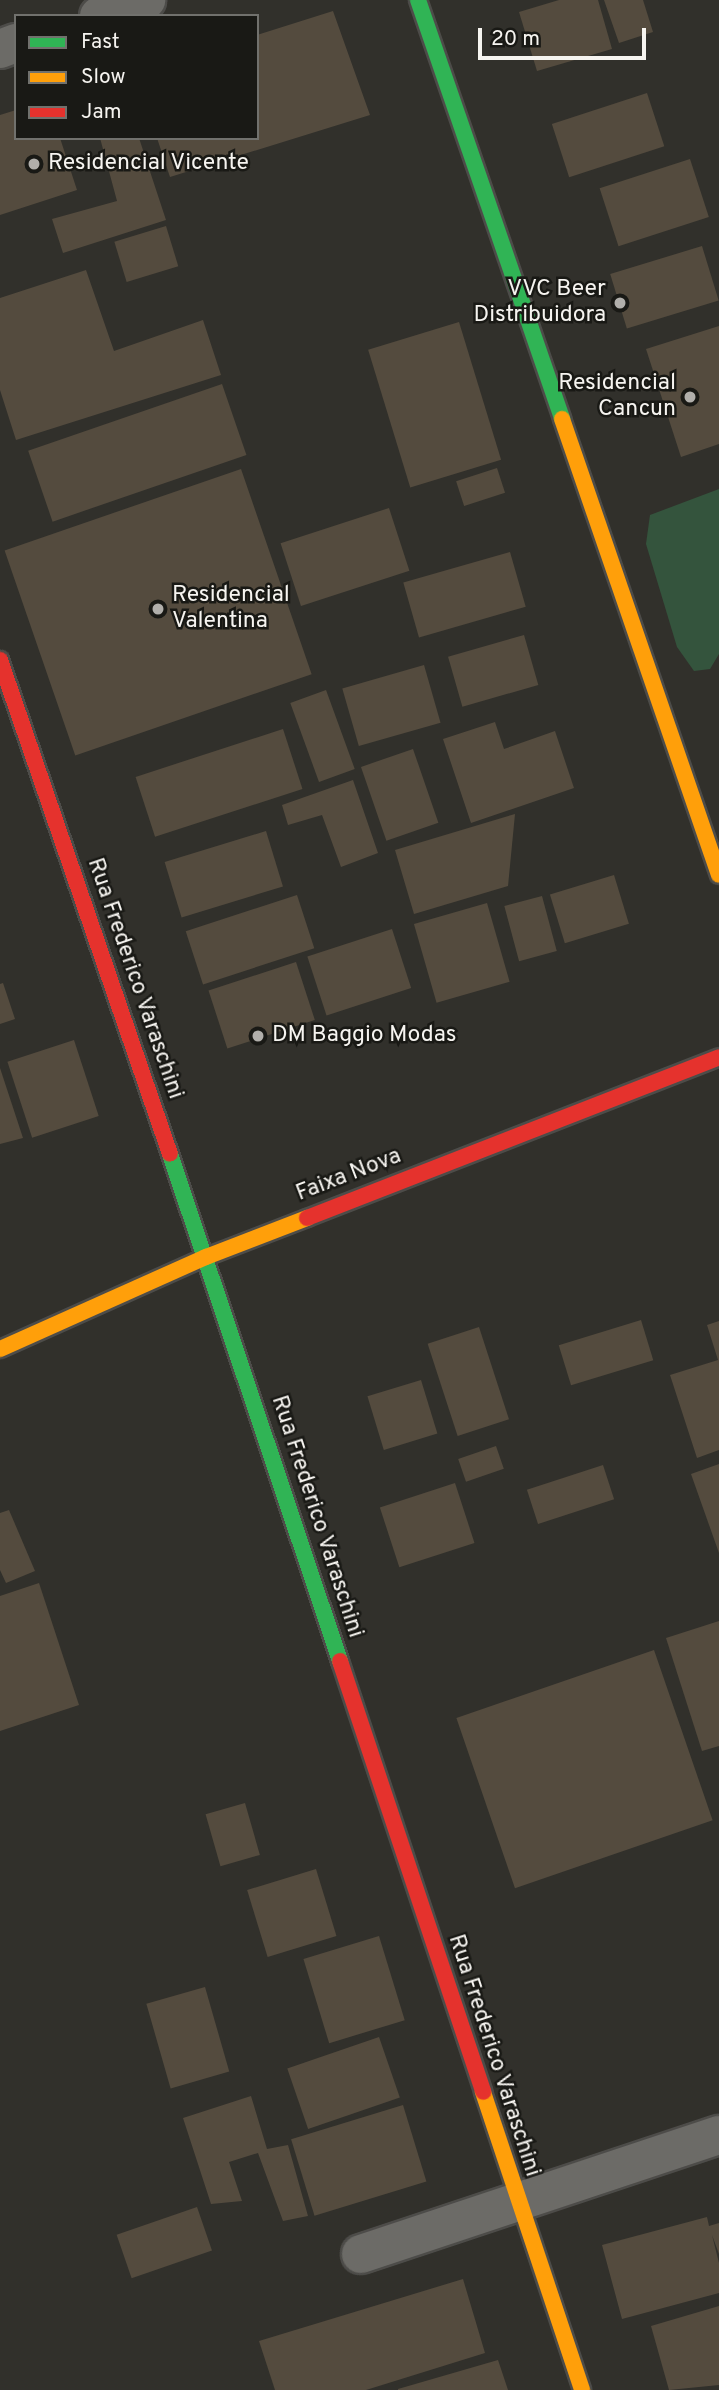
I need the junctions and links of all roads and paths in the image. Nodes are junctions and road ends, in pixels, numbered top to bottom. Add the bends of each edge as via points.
1 (146, 0) edge
2 (418, 0) edge
3 (105, 14) edge
4 (0, 660) edge
5 (719, 875) edge
6 (719, 1057) edge
7 (206, 1257) junction
8 (0, 1349) edge
9 (719, 2135) edge
10 (517, 2201) junction
11 (361, 2254) dead end
12 (582, 2390) edge

1 - 3 street
2 - 5 main road
4 - 7 main road, Rua Frederico Varaschini
6 - 7 main road, Faixa Nova
7 - 8 main road, Faixa Nova
7 - 10 main road, Rua Frederico Varaschini
9 - 10 street
10 - 11 street
10 - 12 main road, Rua Frederico Varaschini

